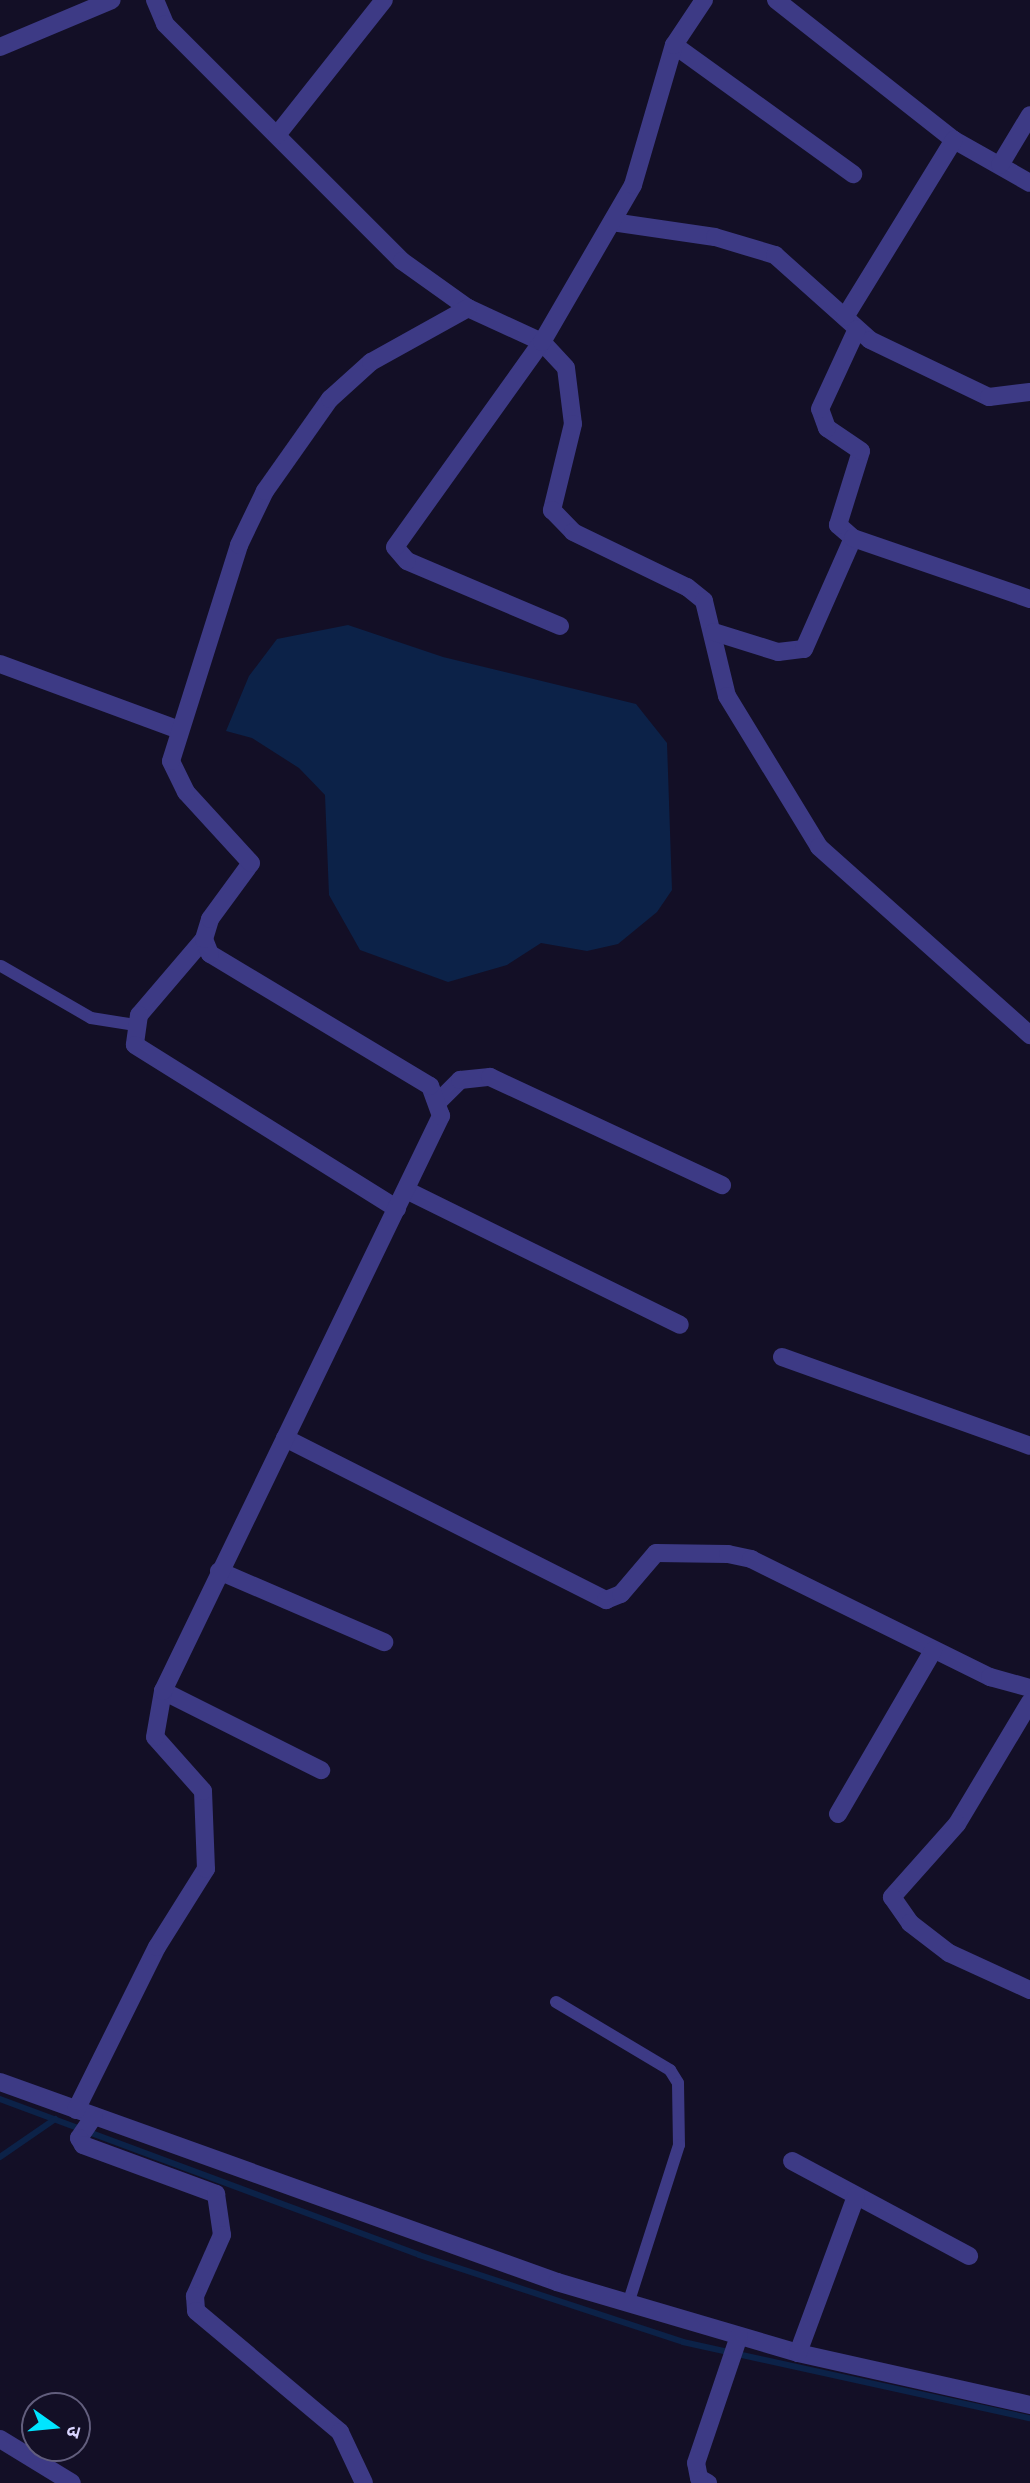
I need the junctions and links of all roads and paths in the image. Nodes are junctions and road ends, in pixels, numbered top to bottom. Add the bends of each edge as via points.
1 (112, 0) edge
2 (155, 0) edge
3 (384, 0) edge
4 (704, 0) edge
5 (776, 0) edge
6 (674, 45) junction
7 (0, 47) edge
8 (1030, 115) edge
9 (277, 135) junction
10 (954, 140) junction
11 (1000, 165) junction
12 (853, 174) dead end
13 (1030, 183) edge
14 (612, 222) junction
15 (468, 307) junction
16 (851, 323) junction
17 (542, 342) junction
18 (1030, 392) edge
19 (853, 538) junction
20 (1030, 599) edge
21 (560, 626) dead end
22 (714, 632) junction
23 (0, 664) edge
24 (179, 730) junction
25 (204, 939) junction
26 (1, 966) edge
27 (135, 1025) junction
28 (1030, 1035) edge
29 (439, 1101) junction
30 (722, 1185) dead end
31 (407, 1190) junction
32 (397, 1209) junction
33 (680, 1325) dead end
34 (782, 1357) dead end
35 (285, 1438) junction
36 (1030, 1446) edge
37 (219, 1570) junction
38 (384, 1642) dead end
39 (933, 1651) junction
40 (1030, 1688) edge
41 (163, 1690) junction
42 (1030, 1702) edge
43 (321, 1770) dead end
44 (838, 1814) dead end
45 (1030, 1990) edge
46 (556, 2002) dead end
47 (0, 2082) edge
48 (76, 2110) junction
49 (87, 2127) junction
50 (792, 2161) dead end
51 (856, 2196) junction
52 (969, 2256) dead end
53 (628, 2304) junction
54 (735, 2348) junction
55 (799, 2353) junction
56 (1030, 2405) edge
57 (0, 2440) edge
58 (72, 2483) edge
59 (364, 2483) edge
60 (708, 2483) edge

1 - 7 street
2 - 9 street via 165,24
3 - 9 street
4 - 6 street
5 - 10 street
6 - 12 street
6 - 14 street via 648,149
8 - 11 street
9 - 15 street via 402,261
10 - 11 street
10 - 16 street
11 - 13 street
14 - 16 street via 715,237 775,255
14 - 17 street
15 - 17 street
15 - 24 street via 372,362 330,399 292,450 239,545
16 - 18 street via 969,391 989,397
16 - 19 street via 820,409 827,428 862,456 838,524
17 - 21 street via 395,547 407,561
17 - 22 street via 566,368 572,393 573,424 552,510 573,531 687,587 704,601
19 - 20 street
19 - 22 street via 804,649 778,652
22 - 28 street via 727,696 819,847
23 - 24 street
24 - 25 street via 171,761 176,776 251,863 210,919
25 - 27 street
25 - 29 street via 210,954 430,1086
26 - 27 lane via 91,1018
27 - 32 street via 135,1045 141,1050
29 - 30 street via 460,1080 490,1077
29 - 31 street via 441,1116
31 - 32 street
31 - 33 street
32 - 35 street
34 - 36 street
35 - 37 street
35 - 39 street via 606,1600 621,1594 656,1553 729,1554 751,1559
37 - 38 street
37 - 41 street
39 - 40 street
39 - 44 street
41 - 43 street
41 - 48 street via 155,1737 204,1791 206,1869 157,1947
42 - 45 street via 957,1824 892,1897 910,1923 949,1953
46 - 53 lane via 670,2070 678,2084 679,2145
47 - 48 street
48 - 49 street
49 - 53 street
49 - 59 street via 216,2194 222,2235 195,2296 196,2311 340,2432
50 - 51 street
51 - 52 street
51 - 55 street
53 - 54 street
54 - 55 street
54 - 60 street via 696,2463 699,2478
55 - 56 street
57 - 58 street

